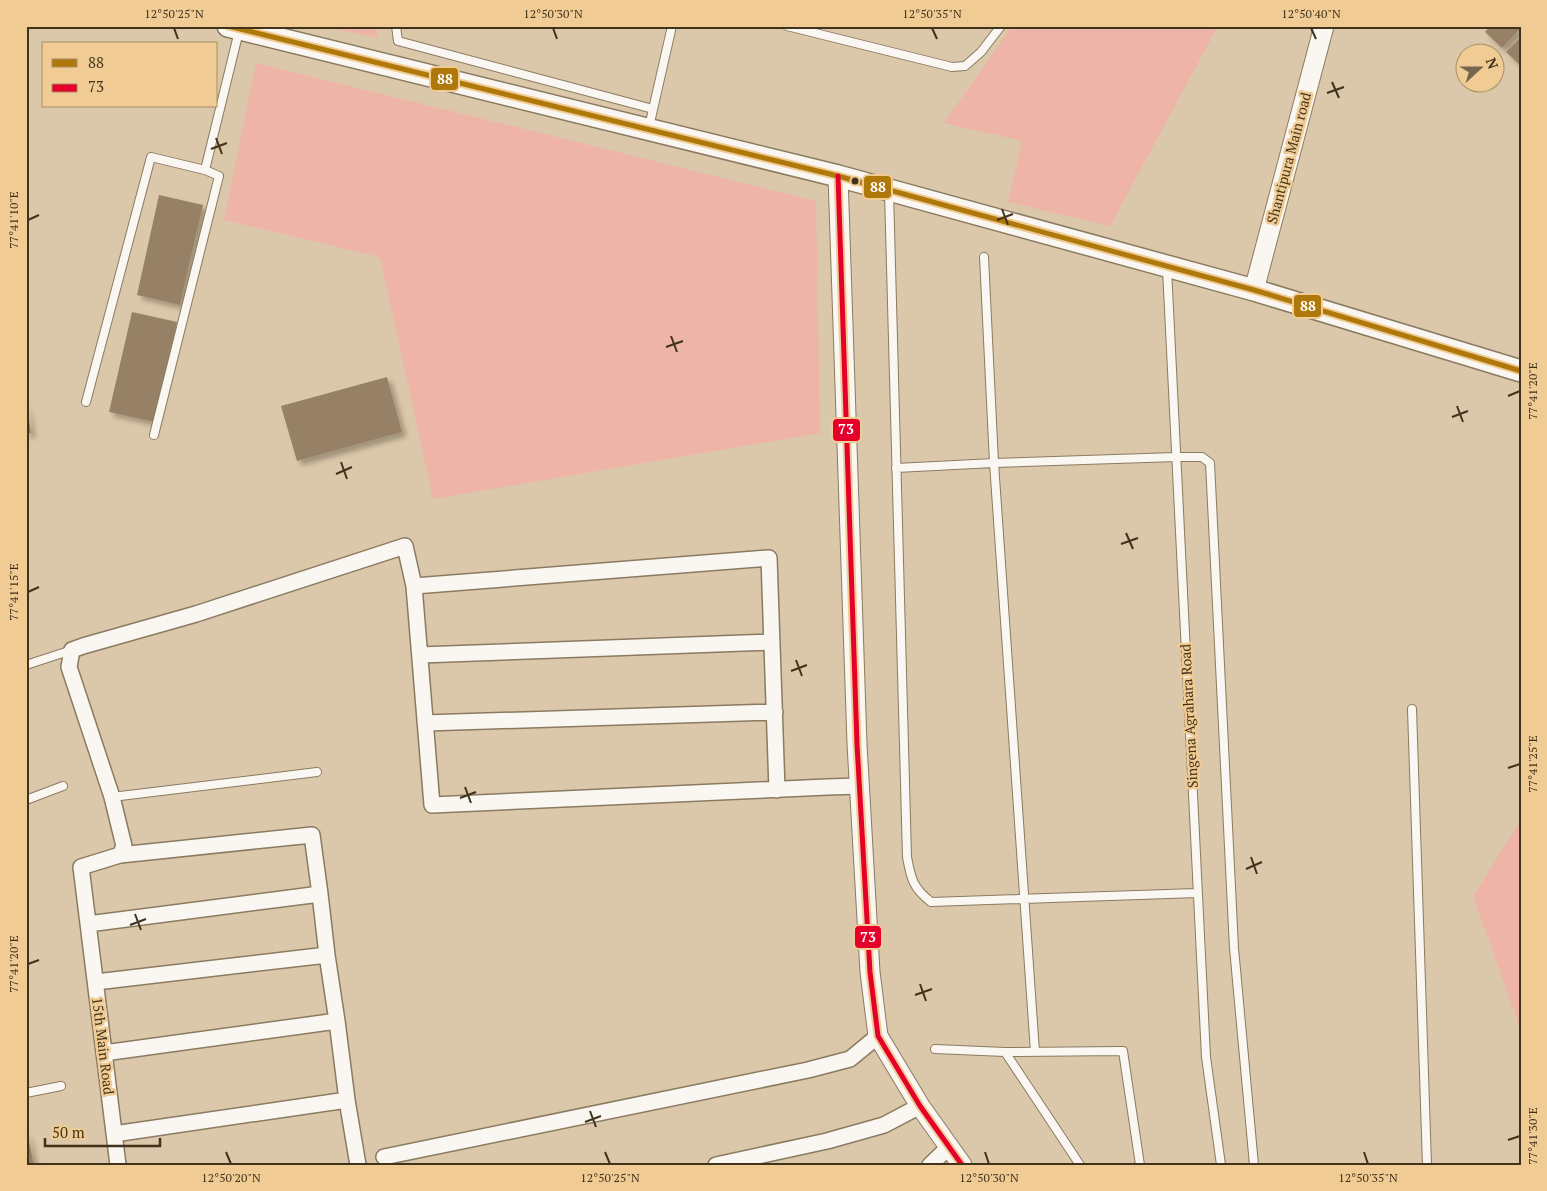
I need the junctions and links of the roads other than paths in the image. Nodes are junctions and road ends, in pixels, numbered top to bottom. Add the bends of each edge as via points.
1 (396, 26) edge
2 (672, 26) edge
3 (787, 26) edge
4 (1001, 26) edge
5 (1324, 26) edge
6 (234, 28) edge
7 (218, 106) edge
8 (218, 108) edge
9 (651, 119) junction
10 (205, 170) junction
11 (838, 176) junction
12 (889, 190) junction
13 (984, 257) dead end
14 (1166, 266) junction
15 (1254, 290) junction
16 (1521, 371) edge
17 (86, 402) dead end
18 (154, 434) dead end
19 (1176, 457) junction
20 (994, 462) junction
21 (896, 468) junction
22 (414, 586) junction
23 (772, 642) junction
24 (72, 650) junction
25 (420, 656) junction
26 (26, 665) edge
27 (1412, 709) dead end
28 (775, 712) junction
29 (425, 723) junction
30 (318, 772) dead end
31 (63, 786) dead end
32 (859, 786) junction
33 (777, 790) junction
34 (112, 797) junction
35 (26, 800) edge
36 (120, 855) junction
37 (1198, 893) junction
38 (320, 894) junction
39 (1024, 899) junction
40 (88, 924) junction
41 (327, 955) junction
42 (96, 982) junction
43 (336, 1021) junction
44 (878, 1036) junction
45 (936, 1049) dead end
46 (1005, 1052) junction
47 (1035, 1052) junction
48 (104, 1053) junction
49 (62, 1086) dead end
50 (26, 1093) edge
51 (347, 1100) junction
52 (920, 1106) junction
53 (114, 1134) junction
54 (949, 1147) junction
55 (384, 1157) dead end
56 (118, 1165) edge
57 (358, 1165) edge
58 (716, 1165) edge
59 (930, 1165) edge
60 (962, 1165) edge
61 (1080, 1165) edge
62 (1140, 1165) edge
63 (1221, 1165) edge
64 (1254, 1165) edge
65 (1427, 1165) edge

1 - 9 lane via 398,41
2 - 9 lane
3 - 4 lane via 952,67 966,66
5 - 15 street, Shantipura Main road
6 - 7 lane
6 - 9 main road
8 - 10 lane
9 - 11 main road
10 - 17 lane via 151,157
10 - 18 lane via 219,176
11 - 12 main road
11 - 32 street
12 - 14 main road
12 - 21 lane
13 - 20 lane
14 - 15 main road
14 - 19 lane, Singena Agrahara Road
15 - 16 main road
19 - 20 lane
19 - 37 lane, Singena Agrahara Road
19 - 64 lane via 1202,457 1210,463 1234,948
20 - 21 lane
20 - 39 lane
21 - 39 lane via 907,857 911,879 919,893 931,902
22 - 23 street via 770,558
22 - 24 street via 405,546 196,614
22 - 25 street
23 - 25 street
23 - 28 street
24 - 26 lane
24 - 34 street via 69,667
25 - 29 street
27 - 65 lane
28 - 29 street
28 - 33 street
29 - 33 street via 432,806
30 - 34 lane
31 - 35 lane
32 - 33 street
32 - 44 street via 870,972
34 - 36 street via 124,846
36 - 38 street via 312,835
36 - 40 street, 15th Main Road via 81,866
37 - 39 lane
37 - 63 lane, Singena Agrahara Road via 1206,1057
38 - 40 street
38 - 41 street
39 - 47 lane
40 - 42 street, 15th Main Road
41 - 42 street
41 - 43 street
42 - 48 street, 15th Main Road
43 - 48 street
43 - 51 street
44 - 52 street
44 - 55 street via 850,1059 808,1070
45 - 46 lane
46 - 47 lane
46 - 61 lane
47 - 62 lane via 1122,1051
48 - 53 street, 15th Main Road
49 - 50 lane
51 - 53 street
51 - 57 street
52 - 54 street
52 - 58 street via 884,1125
53 - 56 street, 15th Main Road
54 - 59 street
54 - 60 street

